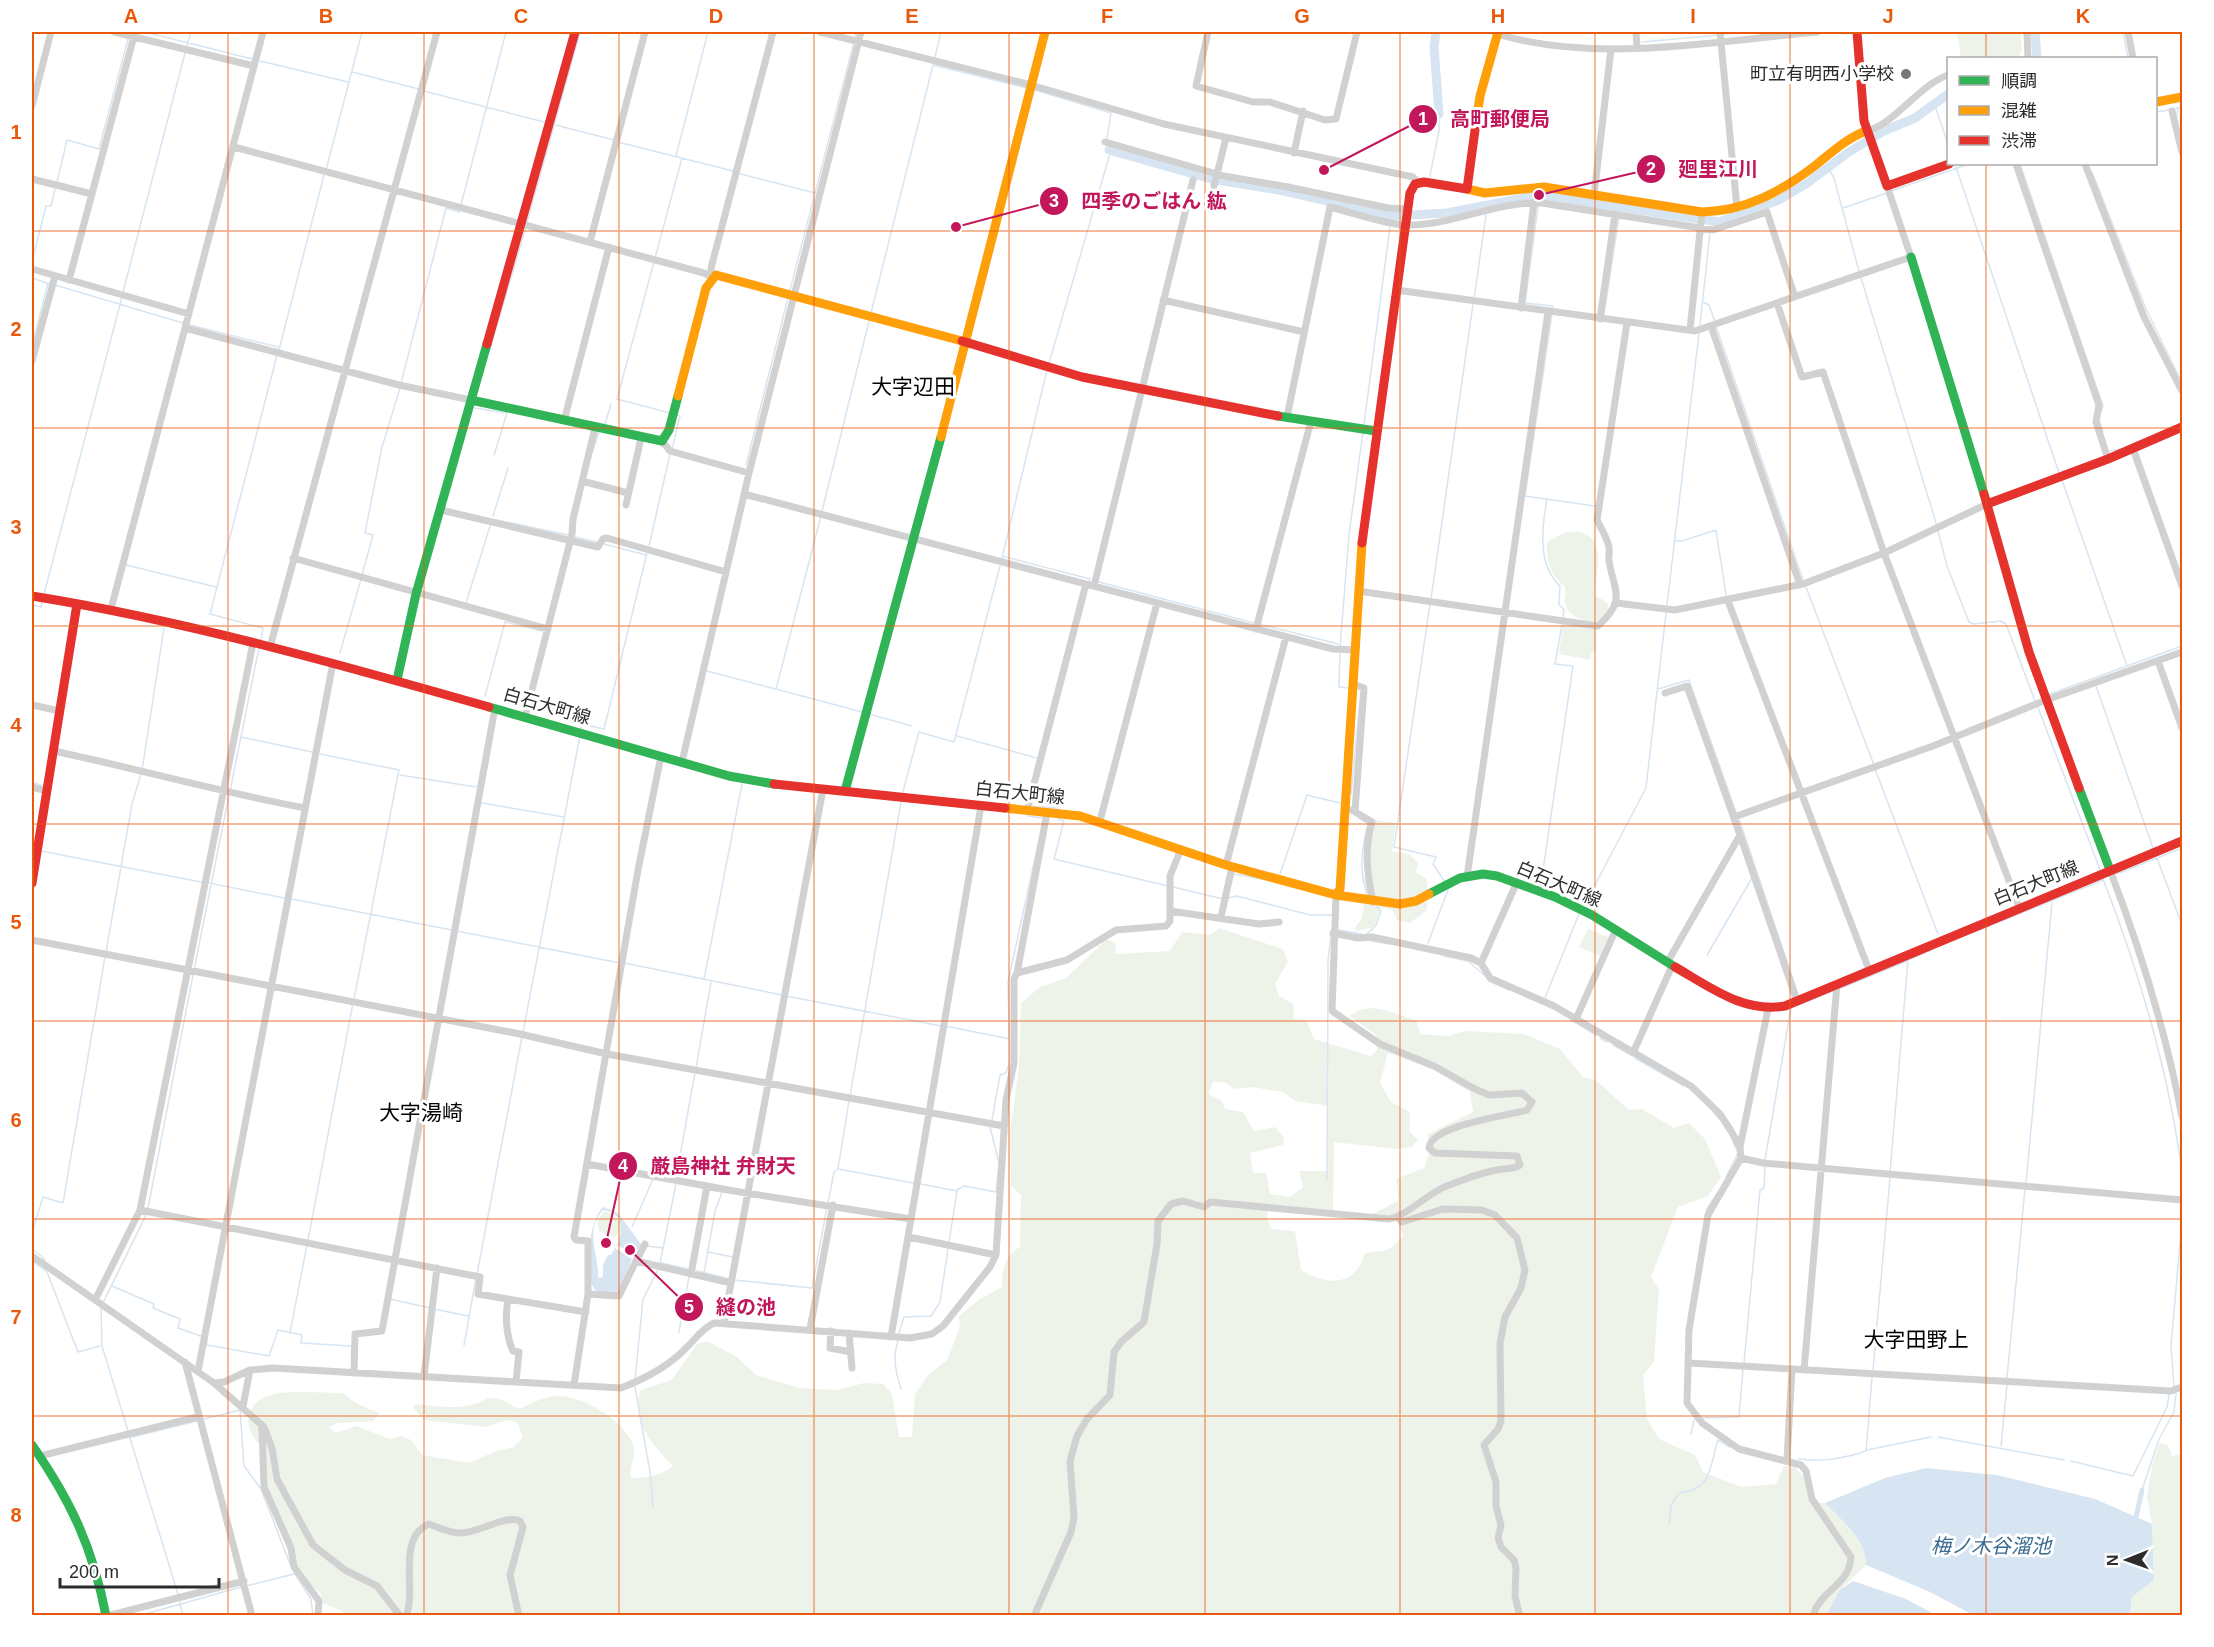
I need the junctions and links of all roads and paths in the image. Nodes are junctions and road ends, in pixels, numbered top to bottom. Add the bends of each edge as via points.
1 (51, 32) edge
2 (114, 32) edge
3 (263, 32) edge
4 (437, 32) edge
5 (575, 32) edge
6 (645, 32) edge
7 (773, 32) edge
8 (820, 32) edge
9 (861, 32) edge
10 (1045, 32) edge
11 (1208, 32) edge
12 (1357, 32) edge
13 (1636, 32) edge
14 (1817, 32) edge
15 (1857, 32) edge
16 (2027, 32) edge
17 (2128, 32) edge
18 (1498, 33) edge
19 (1720, 35) edge
20 (130, 36) junction
21 (856, 40) junction
22 (1637, 48) junction
23 (1611, 49) junction
24 (2028, 57) edge
25 (2133, 57) edge
26 (256, 62) junction
27 (1947, 76) edge
28 (1030, 88) junction
29 (2182, 97) edge
30 (2157, 102) edge
31 (32, 106) edge
32 (1303, 111) junction
33 (2172, 111) dead end
34 (1869, 136) junction
35 (1226, 138) junction
36 (1107, 143) dead end
37 (234, 147) junction
38 (2182, 152) edge
39 (1294, 153) junction
40 (1947, 165) edge
41 (2016, 165) edge
42 (2085, 165) edge
43 (1216, 173) junction
44 (32, 179) edge
45 (1193, 180) dead end
46 (1418, 182) junction
47 (1214, 186) dead end
48 (1467, 189) junction
49 (396, 190) junction
50 (1889, 190) junction
51 (92, 194) junction
52 (1594, 195) junction
53 (1534, 202) junction
54 (1737, 208) junction
55 (1408, 209) junction
56 (1618, 214) junction
57 (1701, 214) junction
58 (524, 225) junction
59 (1405, 225) junction
60 (1700, 228) junction
61 (590, 242) junction
62 (609, 247) junction
63 (1911, 257) junction
64 (32, 269) edge
65 (712, 277) junction
66 (69, 280) junction
67 (53, 282) junction
68 (1396, 290) junction
69 (791, 295) junction
70 (1795, 297) junction
71 (1163, 300) junction
72 (1777, 303) junction
73 (1521, 308) junction
74 (1551, 312) junction
75 (1600, 319) junction
76 (187, 322) junction
77 (1628, 323) junction
78 (1714, 325) junction
79 (1696, 330) junction
80 (1304, 332) junction
81 (966, 342) junction
82 (32, 361) edge
83 (346, 371) junction
84 (1141, 389) junction
85 (2182, 391) edge
86 (471, 400) junction
87 (1287, 417) junction
88 (564, 421) junction
89 (1311, 421) junction
90 (2182, 427) edge
91 (599, 429) junction
92 (1368, 430) junction
93 (641, 438) junction
94 (662, 441) junction
95 (2135, 448) junction
96 (2108, 459) junction
97 (749, 473) junction
98 (585, 482) junction
99 (628, 493) junction
100 (744, 494) junction
101 (1987, 504) junction
102 (626, 505) dead end
103 (441, 510) junction
104 (571, 538) junction
105 (913, 538) junction
106 (1884, 553) junction
107 (293, 558) junction
108 (726, 572) junction
109 (1093, 583) junction
110 (1803, 584) junction
111 (2182, 586) edge
112 (1358, 591) junction
113 (416, 594) junction
114 (39, 597) edge
115 (1728, 601) junction
116 (1157, 603) junction
117 (1616, 603) junction
118 (77, 604) junction
119 (111, 609) junction
120 (1506, 614) junction
121 (1257, 626) junction
122 (546, 629) junction
123 (1286, 637) junction
124 (261, 645) junction
125 (1355, 650) junction
126 (2182, 652) edge
127 (2158, 661) junction
128 (333, 663) junction
129 (397, 680) junction
130 (1665, 693) dead end
131 (2043, 701) junction
132 (32, 705) edge
133 (495, 708) junction
134 (60, 711) junction
135 (525, 717) junction
136 (2182, 728) edge
137 (1954, 736) junction
138 (54, 751) junction
139 (661, 756) junction
140 (682, 762) junction
141 (32, 787) edge
142 (823, 789) junction
143 (47, 791) junction
144 (845, 791) junction
145 (1802, 793) junction
146 (227, 794) junction
147 (981, 806) junction
148 (305, 808) junction
149 (1348, 808) junction
150 (1030, 811) junction
151 (1054, 814) junction
152 (1737, 816) junction
153 (1100, 821) junction
154 (1740, 835) junction
155 (2182, 841) edge
156 (1181, 849) junction
157 (1229, 866) junction
158 (2109, 871) junction
159 (1467, 877) junction
160 (1516, 882) junction
161 (32, 883) edge
162 (1336, 896) junction
163 (1373, 902) junction
164 (2019, 907) junction
165 (1170, 911) junction
166 (1221, 917) junction
167 (1279, 922) dead end
168 (1616, 929) junction
169 (1334, 930) junction
170 (32, 940) edge
171 (1481, 963) junction
172 (1669, 964) junction
173 (1869, 970) junction
174 (192, 971) junction
175 (1017, 973) junction
176 (1837, 984) junction
177 (270, 986) junction
178 (1797, 1001) junction
179 (1768, 1009) junction
180 (437, 1019) junction
181 (1576, 1019) junction
182 (1633, 1053) junction
183 (607, 1054) junction
184 (768, 1083) junction
185 (929, 1112) junction
186 (2182, 1117) edge
187 (1005, 1126) junction
188 (1740, 1147) junction
189 (1741, 1158) junction
190 (587, 1164) junction
191 (1822, 1168) junction
192 (706, 1188) junction
193 (749, 1194) junction
194 (2181, 1200) edge
195 (829, 1205) junction
196 (145, 1211) junction
197 (1398, 1217) junction
198 (911, 1219) junction
199 (224, 1226) junction
200 (909, 1237) junction
201 (644, 1245) dead end
202 (996, 1254) junction
203 (32, 1256) edge
204 (394, 1260) junction
205 (636, 1261) junction
206 (437, 1269) junction
207 (691, 1271) junction
208 (732, 1280) junction
209 (588, 1294) junction
210 (508, 1299) junction
211 (100, 1304) junction
212 (586, 1312) junction
213 (724, 1322) junction
214 (810, 1329) junction
215 (831, 1331) junction
216 (849, 1332) junction
217 (891, 1337) junction
218 (850, 1352) junction
219 (185, 1362) junction
220 (1689, 1363) junction
221 (852, 1368) dead end
222 (1792, 1369) junction
223 (250, 1370) junction
224 (1804, 1370) junction
225 (198, 1371) junction
226 (354, 1373) junction
227 (424, 1376) junction
228 (516, 1382) junction
229 (214, 1383) junction
230 (574, 1385) junction
231 (2178, 1389) edge
232 (243, 1406) junction
233 (198, 1420) junction
234 (262, 1424) junction
235 (32, 1445) edge
236 (40, 1456) junction
237 (1787, 1459) junction
238 (245, 1584) junction
239 (107, 1616) edge
240 (252, 1616) edge
241 (318, 1616) edge
242 (400, 1616) edge
243 (406, 1616) edge
244 (519, 1616) edge
245 (1034, 1616) edge
246 (1520, 1616) edge
247 (1813, 1616) edge

1 - 31 street
2 - 20 street
3 - 26 street
4 - 49 street
5 - 58 street
6 - 61 street
7 - 65 street via 711,268
8 - 21 street
9 - 21 street
10 - 28 street
11 - 32 street via 1196,86
12 - 32 street via 1336,119 1325,120
13 - 22 street
14 - 19 street
15 - 34 street
16 - 24 street
17 - 25 street
18 - 23 street via 1548,46
18 - 48 street via 1480,96
19 - 22 street
19 - 54 street
20 - 26 street
20 - 51 street
21 - 28 street
21 - 69 street
22 - 23 street
23 - 52 street
26 - 37 street
27 - 34 street
28 - 35 street
28 - 81 street
29 - 30 street
32 - 39 street
33 - 38 street
34 - 50 street
34 - 54 street via 1848,140 1796,180
35 - 39 street
35 - 43 street
36 - 43 street
37 - 49 street
37 - 76 street
39 - 46 street via 1413,177
40 - 50 street
41 - 96 street via 2099,405 2096,422
42 - 85 street via 2144,317
43 - 47 street
43 - 55 street via 1374,206
44 - 51 street
45 - 71 street
46 - 48 street
46 - 55 street via 1412,187
48 - 52 street via 1485,193 1544,188
49 - 58 street
49 - 83 street
50 - 63 street
51 - 66 street
52 - 57 street
53 - 56 street
53 - 59 street
53 - 73 street
54 - 57 street
55 - 59 street
56 - 60 street
56 - 75 street
57 - 60 street
58 - 61 street
58 - 86 street
59 - 68 street
59 - 80 street via 1330,207
60 - 70 street via 1711,230 1767,212
60 - 79 street
61 - 62 street
62 - 65 street
62 - 88 street
63 - 70 street
63 - 101 street
64 - 67 street
65 - 69 street via 725,276
65 - 94 street via 674,414
66 - 67 street
66 - 76 street
67 - 82 street
68 - 73 street
68 - 92 street
69 - 81 street
69 - 97 street
70 - 72 street
71 - 80 street
71 - 84 street
72 - 78 street
72 - 106 street via 1802,377 1823,372
73 - 74 street
74 - 75 street
74 - 120 street
75 - 77 street
76 - 83 street
76 - 119 street
77 - 79 street
77 - 117 street via 1597,520 1609,547
78 - 79 street
78 - 110 street
80 - 87 street
81 - 84 street via 1047,367
81 - 105 street
83 - 86 street
83 - 107 street
84 - 87 street
84 - 109 street
86 - 88 street
86 - 103 street
87 - 89 street
88 - 91 street
89 - 92 street
89 - 121 street
90 - 95 street
91 - 93 street
91 - 98 street
92 - 112 street
93 - 94 street
93 - 99 street
94 - 97 street via 671,451
95 - 96 street
95 - 111 street
96 - 101 street
97 - 100 street
98 - 99 street
98 - 104 street
99 - 102 street
100 - 105 street
100 - 108 street
101 - 106 street
101 - 131 street
103 - 104 street
103 - 113 street
104 - 108 street via 598,548 607,538
104 - 122 street
105 - 109 street
105 - 144 street
106 - 110 street
106 - 137 street
107 - 113 street
107 - 124 street
108 - 140 street
109 - 116 street
109 - 150 street
110 - 115 street
112 - 120 street
112 - 125 street
113 - 122 street
113 - 129 street
114 - 118 street, 白石大町線
115 - 117 street via 1666,609
115 - 145 street
116 - 121 street
116 - 153 street
117 - 120 street via 1598,626
118 - 119 street, 白石大町線
118 - 134 street
119 - 124 street, 白石大町線
120 - 159 street
121 - 123 street
122 - 135 street
123 - 125 street
123 - 157 street
124 - 128 street, 白石大町線
124 - 146 street
125 - 149 street
126 - 127 street
127 - 131 street
127 - 136 street
128 - 129 street, 白石大町線
128 - 148 street
129 - 133 street, 白石大町線
130 - 152 street via 1687,686
131 - 137 street
131 - 158 street
132 - 134 street
133 - 135 street, 白石大町線
133 - 180 street
134 - 138 street
135 - 139 street, 白石大町線
137 - 145 street
137 - 164 street
138 - 143 street
138 - 146 street via 142,769
139 - 140 street, 白石大町線
139 - 183 street
140 - 142 street, 白石大町線 via 758,782
141 - 143 street
142 - 144 street, 白石大町線
142 - 184 street
143 - 161 street
144 - 147 street, 白石大町線
145 - 152 street
145 - 173 street
146 - 148 street
146 - 174 street via 204,884
147 - 150 street, 白石大町線
147 - 185 street
148 - 177 street
149 - 162 street via 1340,889
149 - 163 street via 1372,822 1366,842
150 - 151 street, 白石大町線
151 - 153 street, 白石大町線
151 - 175 street
152 - 154 street
153 - 156 street, 白石大町線
154 - 172 street
154 - 178 street
155 - 158 street, 白石大町線
156 - 157 street, 白石大町線
156 - 165 street via 1171,869
157 - 162 street, 白石大町線
157 - 166 street
158 - 164 street, 白石大町線
158 - 186 street via 2169,1048
159 - 160 street, 白石大町線 via 1483,874
159 - 163 street, 白石大町線 via 1416,901
160 - 168 street, 白石大町線
160 - 171 street
162 - 163 street, 白石大町線
162 - 169 street
164 - 173 street, 白石大町線
165 - 166 street
165 - 175 street via 1166,926 1116,930 1067,960
166 - 167 street via 1259,924
168 - 172 street, 白石大町線
168 - 181 street
169 - 171 street
169 - 197 street via 1332,1011 1380,1044 1434,1066 1475,1089 1489,1095 1522,1094 1532,1102 1527,1110 1458,1125 1433,1138 1429,1148 1435,1153 1516,1156 1520,1165 1445,1186
170 - 174 street
171 - 181 street via 1490,978
172 - 179 street, 白石大町線 via 1741,1004
172 - 182 street
173 - 176 street, 白石大町線
174 - 177 street
174 - 196 street
175 - 187 street via 1012,987 1014,1063
176 - 178 street, 白石大町線
176 - 191 street
177 - 180 street
177 - 199 street
178 - 179 street, 白石大町線
179 - 188 street
180 - 183 street
180 - 204 street
181 - 182 street
182 - 188 street via 1700,1093 1720,1114
183 - 184 street
183 - 190 street
184 - 185 street
184 - 193 street
185 - 187 street
185 - 198 street
187 - 202 street
188 - 189 street
189 - 191 street
189 - 220 street via 1708,1215 1693,1302
190 - 192 street
190 - 209 street via 574,1237 588,1240
191 - 194 street
191 - 224 street
192 - 193 street
192 - 207 street
193 - 195 street
193 - 208 street
195 - 198 street
195 - 214 street
196 - 199 street
196 - 211 street
197 - 245 street via 1210,1202 1204,1207 1183,1202 1171,1204 1158,1221 1144,1322 1114,1352 1110,1395 1077,1436 1070,1461 1074,1518 1071,1532
197 - 246 street via 1402,1222 1443,1209 1482,1210 1507,1224 1522,1250 1525,1278 1505,1317 1500,1343 1501,1420 1484,1445 1496,1482 1501,1525 1498,1538 1516,1568 1515,1597
198 - 200 street
199 - 204 street
199 - 225 street
200 - 202 street
200 - 217 street
201 - 205 street
202 - 217 street via 943,1326 932,1334
203 - 211 street
204 - 206 street
204 - 226 street via 382,1331 355,1334
205 - 207 street
205 - 209 street via 619,1296
206 - 210 street via 480,1277 478,1294
206 - 227 street
207 - 208 street
208 - 213 street
209 - 212 street
210 - 212 street
210 - 228 street via 510,1344 513,1351 519,1352
211 - 219 street
212 - 230 street
213 - 214 street
213 - 230 street via 708,1326 685,1349 621,1388
214 - 215 street
215 - 216 street
215 - 218 street via 831,1348
216 - 217 street
216 - 218 street
218 - 221 street
219 - 225 street
219 - 233 street
220 - 222 street
220 - 237 street via 1687,1403 1692,1413 1739,1449
222 - 224 street
222 - 237 street
223 - 226 street
223 - 229 street
223 - 232 street
224 - 231 street
225 - 229 street
226 - 227 street
227 - 228 street
228 - 230 street
229 - 232 street
232 - 234 street
233 - 236 street
233 - 238 street
234 - 241 street via 264,1487 291,1548 294,1567 319,1601
234 - 242 street via 272,1448 277,1479 305,1536 329,1560 377,1586
235 - 236 street
236 - 239 street via 84,1528
237 - 247 street via 1806,1471 1812,1499 1851,1557 1846,1577 1816,1605
238 - 239 street
238 - 240 street
243 - 244 street via 412,1542 419,1530 429,1524 452,1532 471,1532 517,1518 523,1527 510,1575

